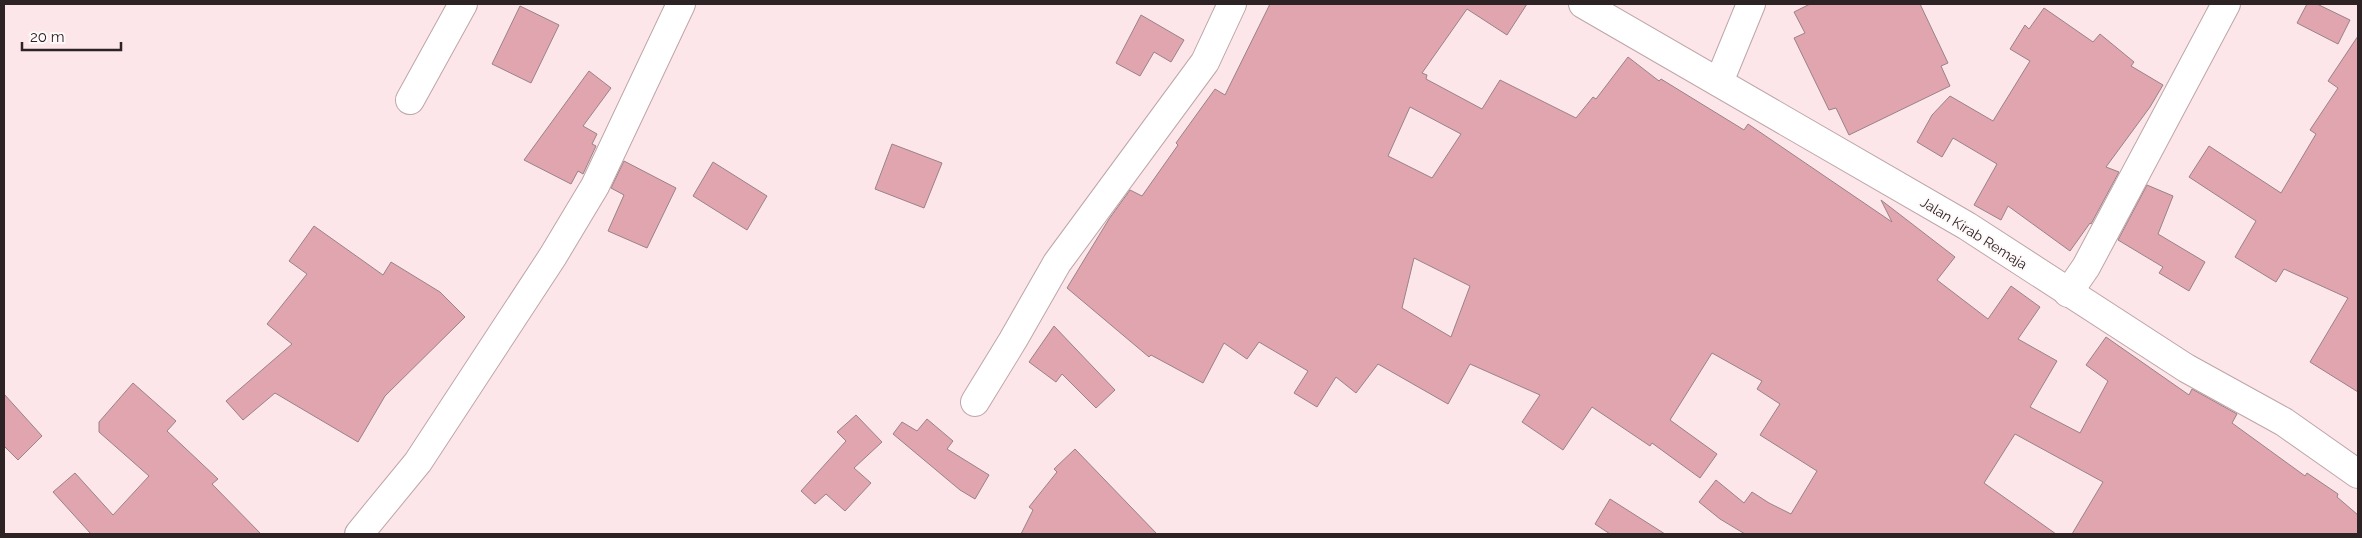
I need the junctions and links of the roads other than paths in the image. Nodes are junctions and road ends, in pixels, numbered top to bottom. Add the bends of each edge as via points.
1 (463, 4) edge
2 (681, 4) edge
3 (1232, 4) edge
4 (1583, 4) edge
5 (1751, 4) edge
6 (2226, 4) edge
7 (1719, 82) junction
8 (410, 100) dead end
9 (2077, 281) junction
10 (975, 402) dead end
11 (2358, 474) edge
12 (359, 534) edge

1 - 8 street
2 - 12 street via 595,186 553,256 418,462
3 - 10 street via 1205,62 1057,263
4 - 7 street, Jalan Kirab Remaja
5 - 7 street
6 - 9 street
7 - 9 street, Jalan Kirab Remaja via 1967,226
9 - 11 street, Jalan Kirab Remaja via 2186,368 2284,422

